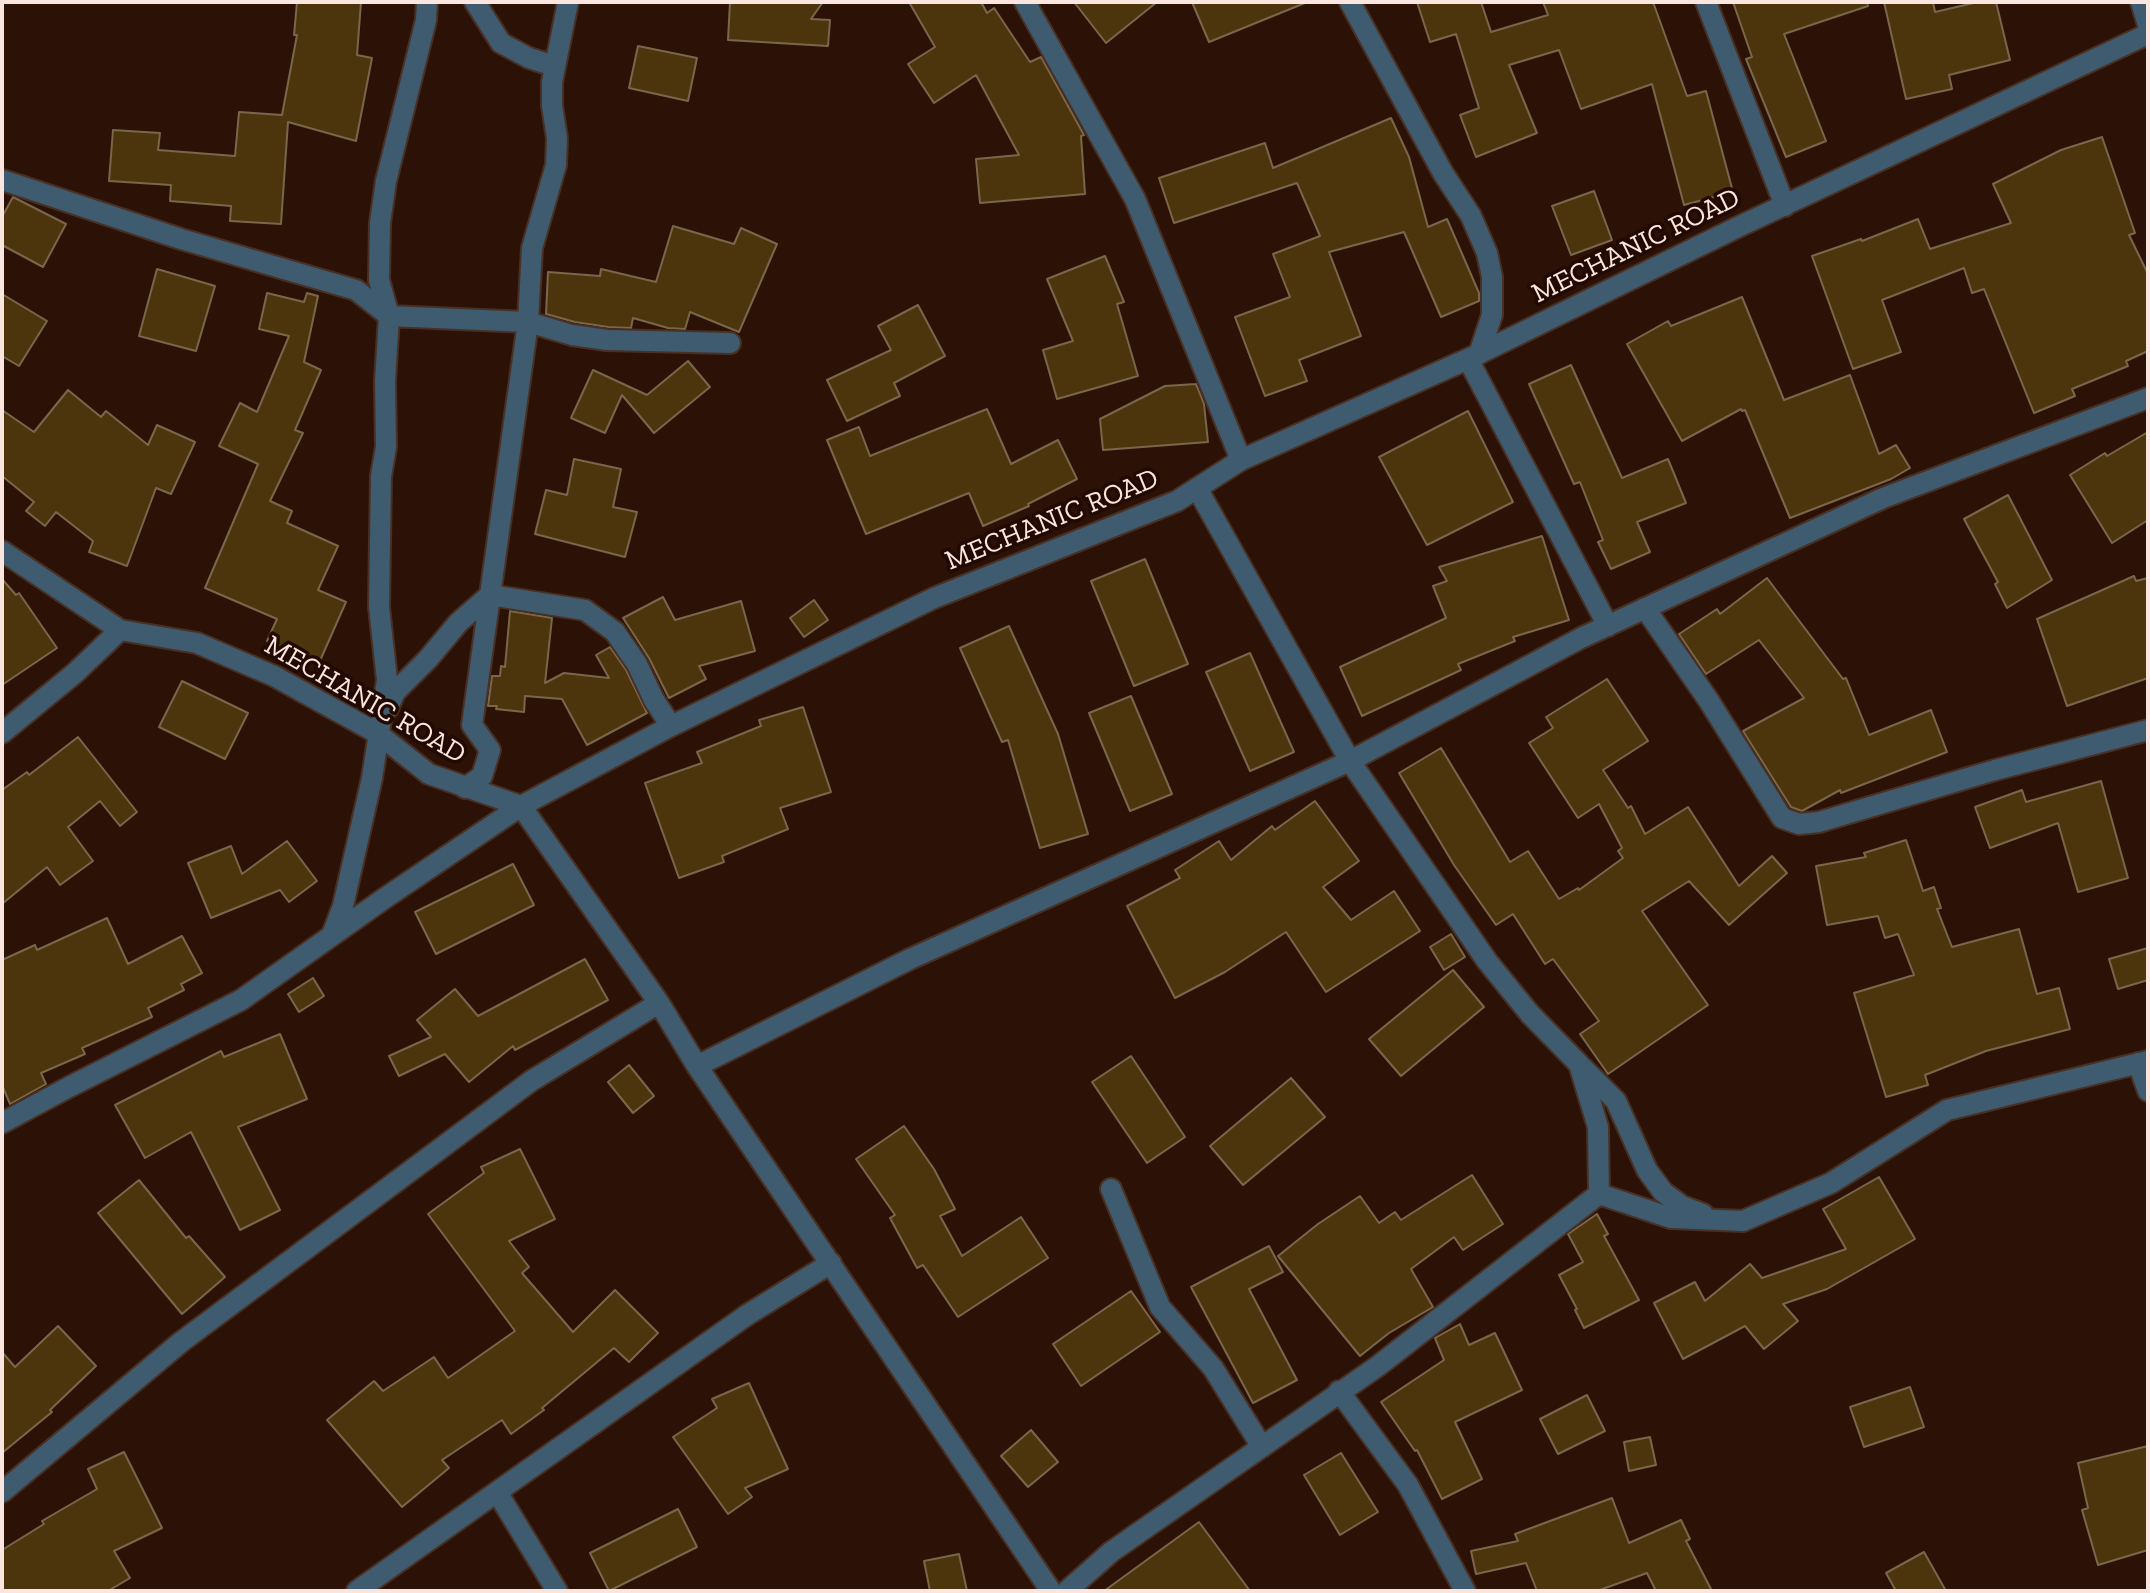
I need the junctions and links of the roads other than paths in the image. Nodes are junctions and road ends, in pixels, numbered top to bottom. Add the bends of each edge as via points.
1 (427, 2) edge
2 (475, 2) edge
3 (568, 2) edge
4 (1025, 2) edge
5 (1350, 2) edge
6 (1706, 2) edge
7 (2141, 2) edge
8 (2148, 25) edge
9 (2148, 34) edge
10 (554, 66) junction
11 (2, 180) edge
12 (1785, 206) junction
13 (389, 316) junction
14 (528, 322) junction
15 (730, 343) dead end
16 (1474, 357) junction
17 (2148, 398) edge
18 (1241, 460) junction
19 (1197, 488) junction
20 (2, 551) edge
21 (490, 595) junction
22 (1645, 608) junction
23 (1608, 626) junction
24 (120, 630) junction
25 (671, 726) junction
26 (2148, 730) edge
27 (2, 733) edge
28 (377, 733) junction
29 (1350, 761) junction
30 (465, 788) junction
31 (521, 806) junction
32 (332, 935) junction
33 (659, 1003) junction
34 (2143, 1062) edge
35 (1579, 1064) junction
36 (697, 1066) junction
37 (2148, 1091) edge
38 (2, 1123) edge
39 (1111, 1189) dead end
40 (1599, 1194) junction
41 (1722, 1220) junction
42 (831, 1263) junction
43 (1339, 1391) junction
44 (1262, 1447) junction
45 (2, 1492) edge
46 (497, 1492) junction
47 (357, 1591) edge
48 (557, 1591) edge
49 (1051, 1591) edge
50 (1067, 1591) edge
51 (1465, 1591) edge

1 - 13 street via 380,223 379,280
2 - 10 street via 501,43
3 - 10 street
4 - 18 street via 1135,199
5 - 16 street via 1487,253 1492,315
6 - 12 street
7 - 8 street
9 - 12 street, MECHANIC ROAD
10 - 14 street via 556,165 532,248
11 - 13 street via 356,290
12 - 16 street, MECHANIC ROAD
13 - 14 street
13 - 28 street via 379,607 387,680
14 - 15 street via 607,340
14 - 21 street
16 - 18 street, MECHANIC ROAD
16 - 23 street
17 - 22 street via 1883,498
18 - 19 street, MECHANIC ROAD
19 - 25 street, MECHANIC ROAD via 1177,501 934,598
19 - 29 street
20 - 24 street
21 - 25 street via 585,610 615,632
21 - 28 street via 395,692
21 - 30 street via 472,725 490,750 482,776
22 - 23 street
22 - 26 street via 1782,818 1799,824
23 - 29 street
24 - 27 street
24 - 28 street, MECHANIC ROAD via 197,643 274,676
25 - 31 street, MECHANIC ROAD
28 - 30 street, MECHANIC ROAD via 429,774
28 - 32 street via 347,892
29 - 35 street via 1487,961
29 - 36 street via 910,959
30 - 31 street, MECHANIC ROAD
31 - 32 street
31 - 33 street
32 - 38 street via 241,1000
33 - 36 street
33 - 45 street via 519,1090 181,1342
34 - 37 street
34 - 41 street via 1947,1110 1831,1183 1743,1221
35 - 40 street via 1598,1127
35 - 41 street via 1616,1101 1647,1170 1663,1192 1682,1206
36 - 42 street
39 - 44 street via 1160,1307 1213,1368
40 - 41 street via 1671,1218
40 - 43 street
42 - 46 street via 747,1315
42 - 49 street
43 - 44 street
43 - 51 street via 1408,1485
44 - 50 street via 1111,1552
46 - 47 street
46 - 48 street

